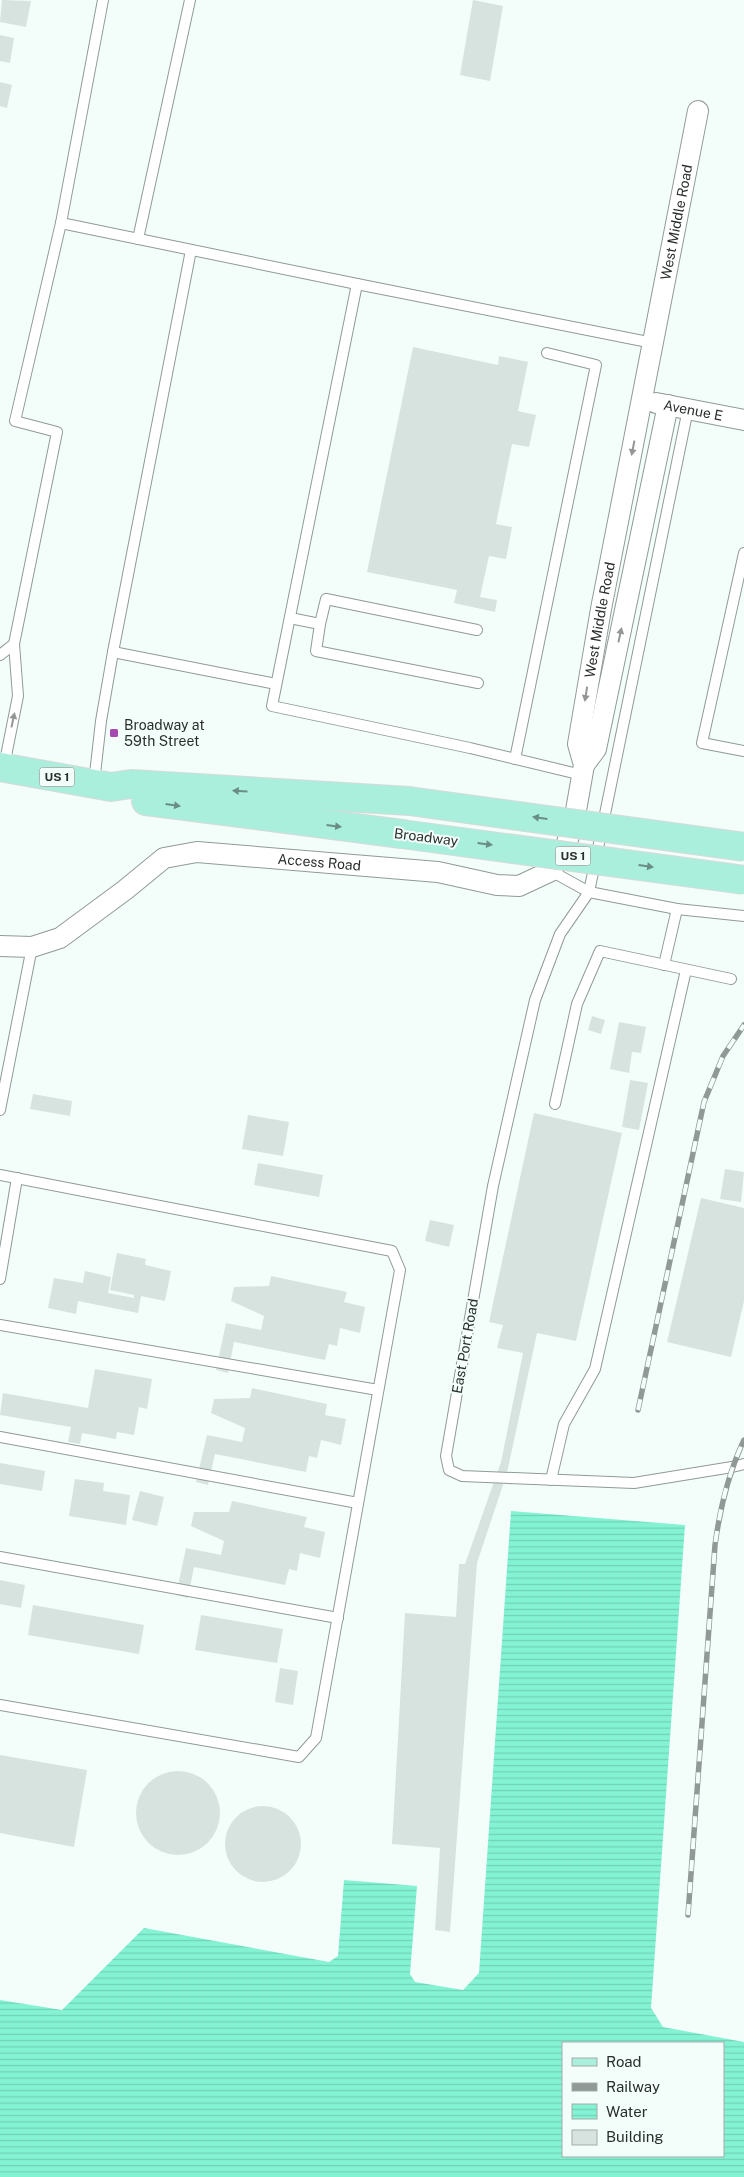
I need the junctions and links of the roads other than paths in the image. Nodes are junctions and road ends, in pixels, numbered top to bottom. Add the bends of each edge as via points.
1 (103, 0) edge
2 (190, 0) edge
3 (698, 111) dead end
4 (61, 223) junction
5 (138, 239) junction
6 (191, 250) junction
7 (357, 284) junction
8 (653, 342) junction
9 (547, 353) dead end
10 (642, 400) junction
11 (668, 405) junction
12 (688, 409) junction
13 (744, 420) edge
14 (744, 554) edge
15 (290, 618) junction
16 (320, 624) junction
17 (477, 630) dead end
18 (14, 644) junction
19 (113, 652) junction
20 (0, 655) edge
21 (478, 683) dead end
22 (276, 684) junction
23 (744, 751) edge
24 (515, 759) junction
25 (1, 769) edge
26 (583, 770) junction
27 (103, 785) junction
28 (744, 847) edge
29 (551, 871) junction
30 (744, 880) edge
31 (590, 892) junction
32 (677, 908) junction
33 (744, 916) edge
34 (0, 946) edge
35 (32, 948) junction
36 (664, 965) junction
37 (686, 970) junction
38 (731, 979) dead end
39 (3, 1080) edge
40 (554, 1104) dead end
41 (0, 1110) edge
42 (0, 1175) edge
43 (17, 1178) junction
44 (0, 1279) edge
45 (0, 1324) edge
46 (378, 1390) junction
47 (0, 1437) edge
48 (744, 1464) edge
49 (551, 1480) junction
50 (358, 1503) junction
51 (0, 1557) edge
52 (338, 1618) junction
53 (0, 1705) edge

1 - 4 lane
2 - 5 lane
3 - 8 street, West Middle Road
4 - 5 lane
4 - 18 lane via 15,421 57,432
5 - 6 lane
6 - 7 lane
6 - 19 lane
7 - 8 lane
7 - 15 lane
8 - 10 street, West Middle Road
9 - 24 lane via 596,365
10 - 11 street, Avenue E
10 -> 26 street, West Middle Road via 600,608 578,744
11 - 12 street, Avenue E
26 -> 11 street, West Middle Road via 596,749
12 - 13 street, Avenue E
12 - 31 lane
14 - 23 lane via 702,743
15 - 16 lane
15 - 22 lane
16 - 17 lane via 326,599
16 - 21 lane via 316,651
18 - 20 lane
25 -> 18 lane via 18,696
19 - 22 lane
19 - 27 lane via 100,721
22 - 24 lane via 272,706
24 - 26 lane
25 - 27 main road, Broadway / US 1
26 - 29 street via 566,846
28 -> 27 main road, Broadway / US 1, bridge via 409,801 132,784
27 -> 30 main road, Broadway / US 1, bridge via 122,798
29 - 31 lane
29 - 35 street, Access Road via 519,886 438,872 197,852 164,858 60,938
31 - 32 lane
31 - 49 lane, East Port Road via 560,934 535,1000 493,1186 446,1456 450,1470 462,1476
32 - 33 lane
32 - 36 lane
34 - 35 street, Access Road
35 - 39 lane
36 - 37 lane
36 - 40 lane via 600,951 576,1004
37 - 38 lane
37 - 49 lane via 595,1370 564,1424
39 - 41 lane
42 - 43 lane
43 - 44 lane
43 - 46 lane via 392,1251 400,1270
45 - 46 lane
46 - 50 lane
47 - 50 lane
48 - 49 lane, East Port Road via 634,1483
50 - 52 lane
51 - 52 lane
52 - 53 lane via 316,1738 299,1758

